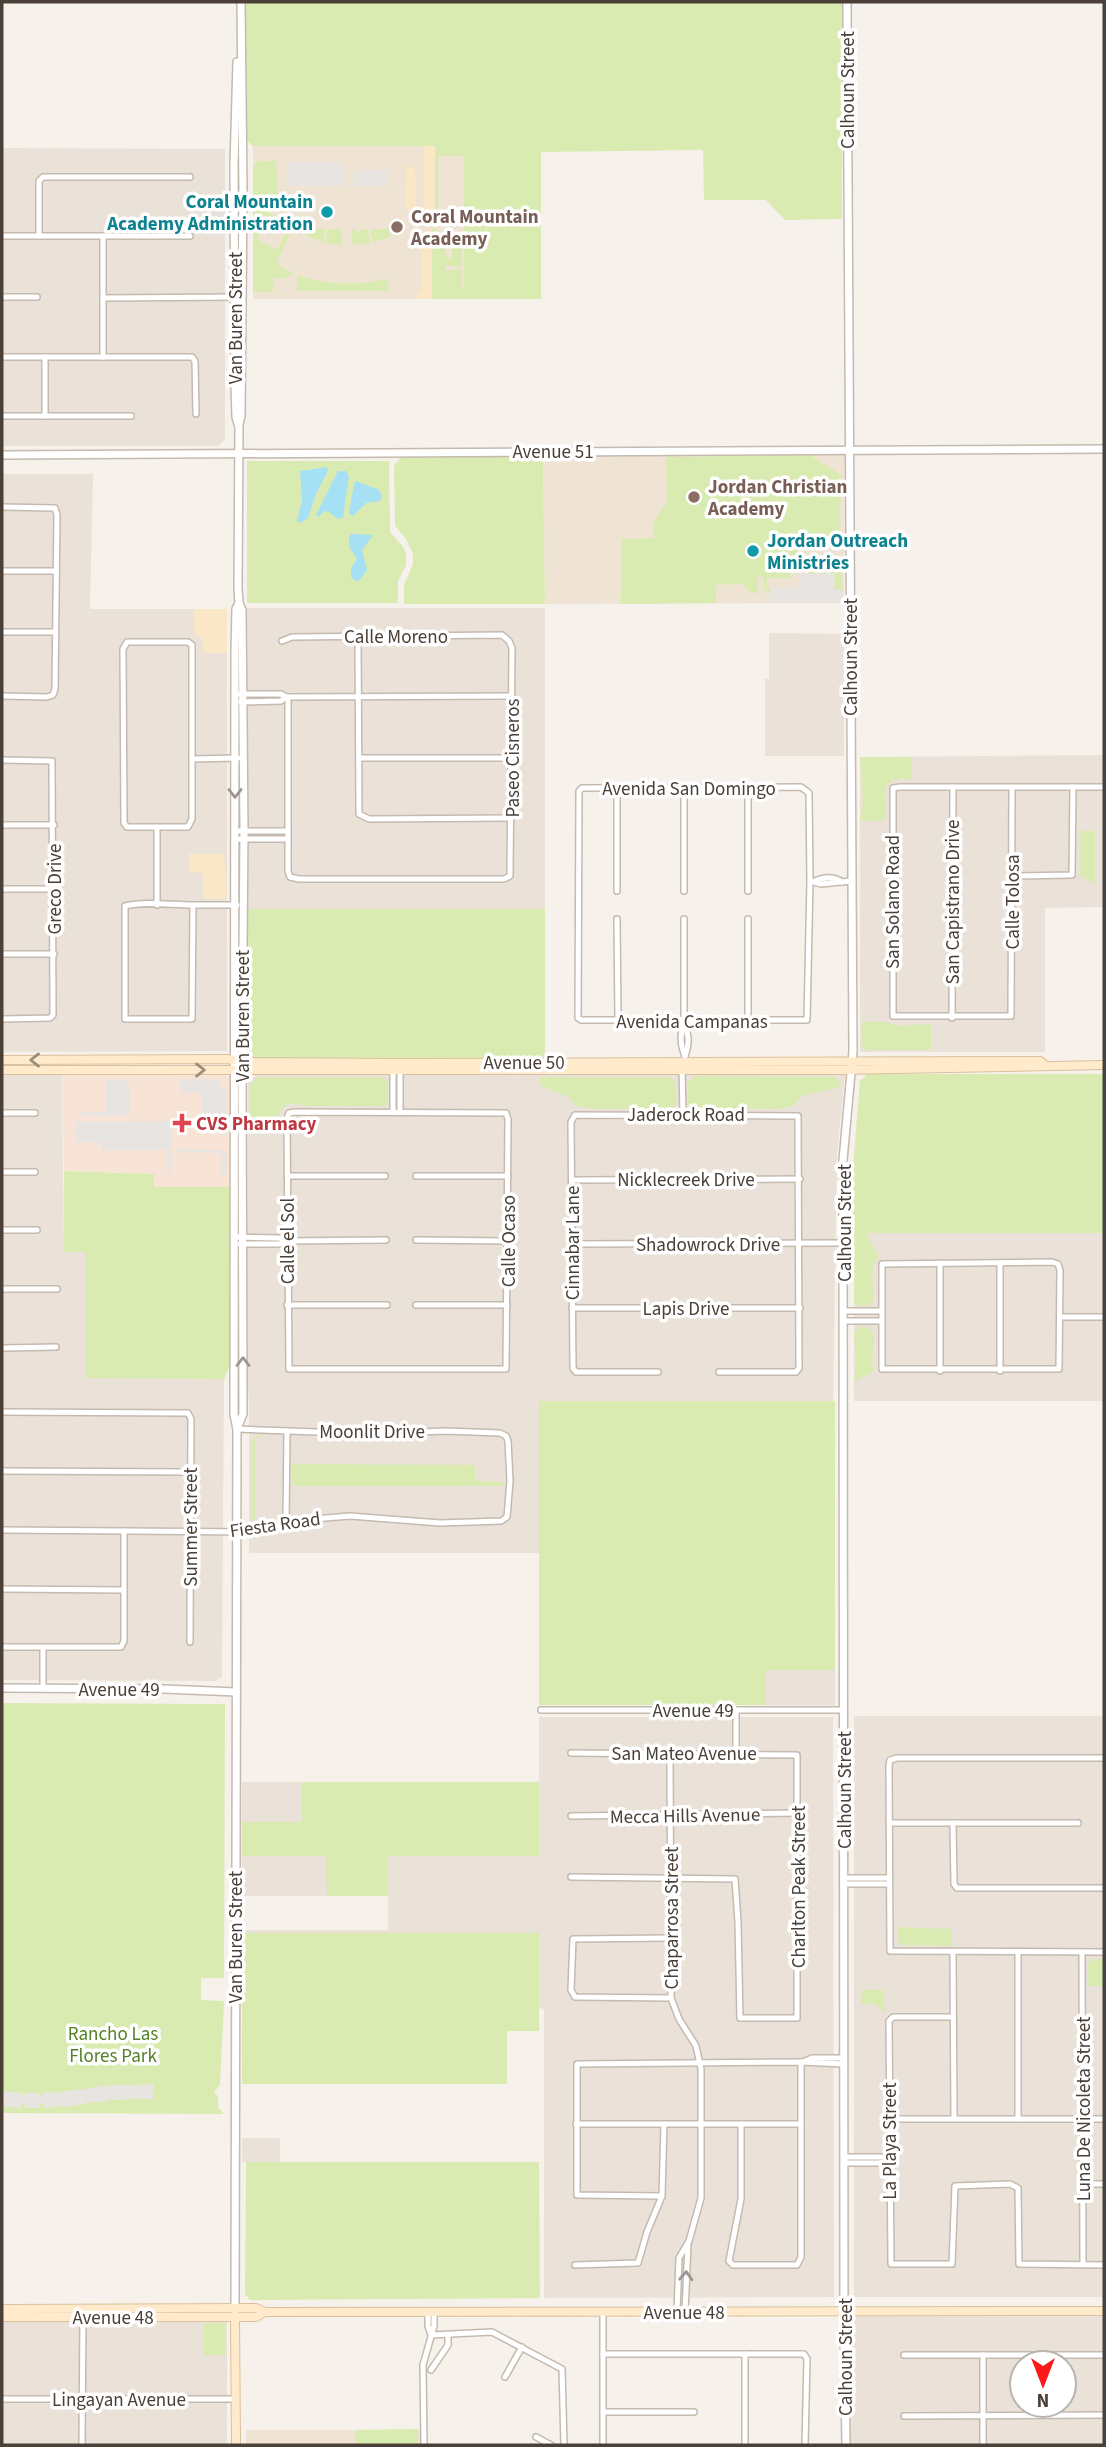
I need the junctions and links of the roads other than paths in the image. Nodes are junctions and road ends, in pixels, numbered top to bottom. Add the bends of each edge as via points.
1 (239, 2) edge
2 (847, 2) edge
3 (246, 151) dead end
4 (190, 177) dead end
5 (243, 190) junction
6 (2, 236) edge
7 (39, 236) junction
8 (103, 236) junction
9 (190, 236) dead end
10 (239, 296) junction
11 (2, 297) edge
12 (37, 297) dead end
13 (103, 298) junction
14 (2, 357) edge
15 (46, 357) junction
16 (103, 357) junction
17 (195, 414) dead end
18 (2, 416) edge
19 (46, 416) junction
20 (131, 416) dead end
21 (1104, 449) edge
22 (849, 450) junction
23 (239, 454) junction
24 (2, 455) edge
25 (2, 507) edge
26 (2, 571) edge
27 (56, 571) junction
28 (2, 632) edge
29 (55, 632) junction
30 (358, 636) junction
31 (282, 640) dead end
32 (509, 641) joint
33 (2, 696) edge
34 (512, 696) junction
35 (287, 697) junction
36 (359, 697) junction
37 (239, 698) junction
38 (244, 758) junction
39 (359, 758) junction
40 (511, 758) junction
41 (192, 759) junction
42 (235, 759) junction
43 (2, 760) edge
44 (953, 787) junction
45 (1012, 787) junction
46 (1073, 787) junction
47 (1104, 787) edge
48 (617, 788) junction
49 (684, 788) junction
50 (748, 788) junction
51 (511, 818) junction
52 (2, 825) edge
53 (54, 825) junction
54 (157, 827) junction
55 (288, 831) junction
56 (239, 835) junction
57 (288, 839) junction
58 (1012, 876) junction
59 (813, 881) junction
60 (851, 881) junction
61 (2, 889) edge
62 (54, 889) junction
63 (617, 891) dead end
64 (684, 891) dead end
65 (748, 891) dead end
66 (157, 905) junction
67 (193, 905) junction
68 (234, 905) junction
69 (244, 905) junction
70 (617, 919) dead end
71 (684, 919) dead end
72 (748, 919) dead end
73 (2, 954) edge
74 (54, 954) junction
75 (2, 1018) edge
76 (578, 1018) joint
77 (952, 1018) junction
78 (748, 1020) junction
79 (618, 1021) junction
80 (684, 1023) junction
81 (192, 1059) junction
82 (2, 1060) edge
83 (67, 1060) junction
84 (683, 1062) junction
85 (851, 1065) junction
86 (1104, 1065) edge
87 (238, 1066) junction
88 (396, 1067) junction
89 (2, 1070) edge
90 (134, 1070) junction
91 (396, 1112) junction
92 (2, 1113) edge
93 (35, 1113) dead end
94 (682, 1115) junction
95 (573, 1116) joint
96 (2, 1172) edge
97 (36, 1172) dead end
98 (386, 1176) dead end
99 (416, 1176) dead end
100 (508, 1176) junction
101 (287, 1177) junction
102 (800, 1179) junction
103 (572, 1180) junction
104 (2, 1230) edge
105 (37, 1230) dead end
106 (386, 1240) dead end
107 (416, 1240) dead end
108 (239, 1241) junction
109 (287, 1241) junction
110 (508, 1241) junction
111 (800, 1243) junction
112 (843, 1243) junction
113 (572, 1244) junction
114 (1000, 1262) junction
115 (940, 1263) junction
116 (2, 1289) edge
117 (57, 1289) dead end
118 (387, 1305) dead end
119 (416, 1305) dead end
120 (507, 1305) junction
121 (287, 1306) junction
122 (572, 1308) junction
123 (800, 1308) junction
124 (844, 1311) junction
125 (880, 1311) junction
126 (1060, 1317) junction
127 (1104, 1317) edge
128 (844, 1321) junction
129 (880, 1321) junction
130 (56, 1347) dead end
131 (2, 1348) edge
132 (289, 1369) joint
133 (940, 1371) junction
134 (1000, 1371) junction
135 (658, 1372) dead end
136 (719, 1372) dead end
137 (2, 1412) edge
138 (237, 1429) junction
139 (287, 1431) junction
140 (2, 1471) edge
141 (190, 1472) junction
142 (506, 1519) joint
143 (286, 1523) junction
144 (2, 1530) edge
145 (124, 1531) junction
146 (190, 1531) junction
147 (236, 1532) junction
148 (2, 1589) edge
149 (124, 1590) junction
150 (190, 1642) dead end
151 (2, 1647) edge
152 (43, 1648) junction
153 (2, 1688) edge
154 (43, 1688) junction
155 (236, 1692) junction
156 (541, 1710) dead end
157 (736, 1710) junction
158 (844, 1710) junction
159 (571, 1754) dead end
160 (670, 1754) junction
161 (736, 1754) junction
162 (797, 1755) joint
163 (1104, 1758) edge
164 (798, 1813) junction
165 (571, 1816) dead end
166 (670, 1816) junction
167 (889, 1823) junction
168 (953, 1823) junction
169 (1078, 1823) dead end
170 (571, 1877) dead end
171 (670, 1877) junction
172 (844, 1881) junction
173 (889, 1881) junction
174 (1104, 1888) edge
175 (670, 1938) junction
176 (953, 1952) junction
177 (1018, 1952) junction
178 (1082, 1952) junction
179 (1104, 1952) edge
180 (671, 1998) junction
181 (953, 2017) junction
182 (844, 2061) junction
183 (700, 2062) junction
184 (801, 2062) junction
185 (889, 2119) junction
186 (954, 2119) junction
187 (1018, 2119) junction
188 (1083, 2119) junction
189 (1104, 2119) edge
190 (576, 2124) junction
191 (664, 2124) junction
192 (701, 2124) junction
193 (741, 2124) junction
194 (801, 2124) junction
195 (844, 2160) junction
196 (889, 2160) junction
197 (1083, 2184) junction
198 (1104, 2184) edge
199 (662, 2196) junction
200 (575, 2265) dead end
201 (1083, 2265) junction
202 (1104, 2265) edge
203 (2, 2309) edge
204 (844, 2311) junction
205 (1104, 2311) edge
206 (431, 2312) junction
207 (603, 2312) junction
208 (681, 2312) junction
209 (83, 2313) junction
210 (235, 2313) junction
211 (2, 2317) edge
212 (431, 2335) junction
213 (448, 2335) junction
214 (522, 2347) junction
215 (603, 2354) junction
216 (745, 2354) junction
217 (904, 2355) dead end
218 (983, 2355) junction
219 (1104, 2356) edge
220 (431, 2370) dead end
221 (505, 2377) dead end
222 (2, 2399) edge
223 (81, 2399) junction
224 (236, 2399) junction
225 (604, 2412) junction
226 (694, 2412) dead end
227 (1104, 2415) edge
228 (904, 2416) dead end
229 (983, 2416) junction
230 (536, 2437) dead end
231 (82, 2445) edge
232 (236, 2445) edge
233 (424, 2445) edge
234 (551, 2445) edge
235 (564, 2445) edge
236 (604, 2445) edge
237 (744, 2445) edge
238 (805, 2445) edge
239 (846, 2445) edge
240 (983, 2445) edge

1 - 5 street, Van Buren Street
1 - 10 street, Van Buren Street
2 - 22 street, Calhoun Street
3 - 5 street
4 - 7 street via 43,177 39,181
5 - 10 street, Van Buren Street
6 - 7 street
7 - 8 street
8 - 9 street
8 - 13 street
10 - 13 street
10 - 23 street, Van Buren Street
11 - 12 street
13 - 16 street
14 - 15 street
15 - 16 street
15 - 19 street
16 - 17 street via 194,359
18 - 19 street
19 - 20 street
21 - 22 street, Avenue 51
22 - 23 street, Avenue 51
22 - 60 street, Calhoun Street
23 - 24 street, Avenue 51
23 - 37 street, Van Buren Street
25 - 27 street via 55,508
26 - 27 street
27 - 29 street
28 - 29 street
29 - 33 street via 52,695
30 - 31 street, Calle Moreno
30 - 32 street, Calle Moreno via 502,635
30 - 36 street
32 - 34 street, Paseo Cisneros
34 - 36 street
34 - 40 street, Paseo Cisneros
35 - 36 street
35 - 37 street via 281,701
35 - 55 street
36 - 39 street
37 - 38 street, Van Buren Street
37 - 42 street, Van Buren Street
38 - 42 street
38 - 56 street, Van Buren Street
39 - 40 street
39 - 51 street via 361,817
40 - 51 street, Paseo Cisneros
41 - 42 street
41 - 54 street via 191,825
41 - 54 street via 191,643 125,643 125,825
42 -> 56 street, Van Buren Street
43 - 53 street, Greco Drive via 52,761
44 - 45 street
44 - 77 street, San Capistrano Drive
44 - 77 street, San Solano Road via 893,789 893,1016
45 - 46 street
45 - 58 street, Calle Tolosa
46 - 47 street
46 - 58 street via 1072,875
48 - 49 street, Avenida San Domingo
48 - 63 street
48 - 76 street, Avenida San Domingo via 582,788 578,796
49 - 50 street, Avenida San Domingo
49 - 64 street
50 - 59 street, Avenida San Domingo via 802,787 809,793
50 - 65 street
51 - 57 street, Paseo Cisneros via 510,876 504,879 299,879 288,872
52 - 53 street
53 - 62 street, Greco Drive
54 - 66 street
55 - 56 street
55 - 57 street
56 - 57 street
56 - 68 street, Van Buren Street
56 - 69 street, Van Buren Street
58 - 77 street, Calle Tolosa via 1011,1016
59 - 60 street
59 - 78 street, Avenida Campanas via 807,1020
60 - 85 street, Calhoun Street
61 - 62 street
62 - 74 street, Greco Drive
66 - 67 street
66 - 67 street via 125,906 125,1018 191,1018
67 - 68 street
68 - 69 street
68 - 87 street, Van Buren Street
69 - 87 street, Van Buren Street
70 - 79 street
71 - 80 street
72 - 78 street
73 - 74 street
74 - 75 street, Greco Drive via 52,1017
76 - 79 street, Avenida Campanas
78 - 80 street, Avenida Campanas
79 - 80 street, Avenida Campanas
80 - 84 street via 688,1048
81 - 83 main road, Avenue 50
81 - 87 main road, Avenue 50
81 - 90 main road via 142,1063
83 -> 82 main road, Avenue 50
83 - 90 main road via 126,1063
84 - 85 main road, Avenue 50
84 - 88 main road, Avenue 50
84 - 94 street
85 - 86 main road, Avenue 50 via 1040,1060 1045,1065
85 - 112 street, Calhoun Street via 843,1160
87 - 88 main road, Avenue 50
90 -> 87 main road, Avenue 50
87 - 108 street, Van Buren Street
88 - 91 street
89 - 90 main road, Avenue 50
91 - 100 street, Calle Ocaso via 506,1113
91 - 101 street, Calle el Sol via 289,1113
92 - 93 street
94 - 95 street, Jaderock Road
94 - 102 street, Jaderock Road via 798,1116
95 - 103 street, Cinnabar Lane
96 - 97 street
98 - 101 street
99 - 100 street
100 - 110 street, Calle Ocaso
101 - 109 street, Calle el Sol
102 - 103 street, Nicklecreek Drive
102 - 111 street
103 - 113 street, Cinnabar Lane
104 - 105 street
106 - 109 street
107 - 110 street
108 - 109 street
108 - 138 street, Van Buren Street
109 - 121 street, Calle el Sol
110 - 120 street, Calle Ocaso
111 - 112 street, Shadowrock Drive
111 - 113 street, Shadowrock Drive
111 - 123 street
112 - 124 street, Calhoun Street
113 - 122 street, Cinnabar Lane
114 - 115 street
114 - 126 street via 1058,1264
114 - 134 street
115 - 125 street via 882,1264
115 - 133 street
116 - 117 street
118 - 121 street
119 - 120 street
120 - 132 street, Calle Ocaso via 506,1369
121 - 132 street, Calle el Sol
122 - 123 street, Lapis Drive
122 - 135 street, Cinnabar Lane via 574,1370
123 - 136 street via 798,1370
124 - 125 street
124 - 128 street, Calhoun Street
125 - 129 street
126 - 127 street
126 - 134 street via 1059,1369
128 - 129 street
128 - 158 street, Calhoun Street
129 - 133 street via 882,1369
130 - 131 street
133 - 134 street
137 - 141 street, Summer Street via 188,1413
138 - 139 street, Moonlit Drive
138 - 147 street, Van Buren Street
139 - 142 street, Moonlit Drive via 500,1433 506,1436 510,1474
139 - 143 street
140 - 141 street
141 - 146 street, Summer Street
142 - 143 street, Fiesta Road via 440,1523 350,1516
143 - 147 street, Fiesta Road
144 - 145 street, Fiesta Road
145 - 146 street, Fiesta Road
145 - 149 street
146 - 147 street, Fiesta Road
146 - 150 street, Summer Street
147 - 155 street, Van Buren Street
148 - 149 street
149 - 152 street via 121,1647
151 - 152 street
152 - 154 street
153 - 154 street, Avenue 49
154 - 155 street, Avenue 49
155 - 210 street, Van Buren Street
156 - 157 street, Avenue 49
157 - 158 street, Avenue 49
157 - 161 street
158 - 172 street, Calhoun Street
159 - 160 street, San Mateo Avenue
160 - 161 street, San Mateo Avenue
160 - 166 street, Chaparrosa Street
161 - 162 street, San Mateo Avenue
162 - 164 street, Charlton Peak Street
163 - 167 street via 890,1760
164 - 166 street, Mecca Hills Avenue
164 - 171 street, Charlton Peak Street via 797,2018 740,2018 735,1879
165 - 166 street, Mecca Hills Avenue
166 - 171 street, Chaparrosa Street
167 - 168 street
167 - 173 street
168 - 169 street
168 - 174 street via 955,1886
170 - 171 street
171 - 175 street, Chaparrosa Street
172 - 173 street
172 - 182 street, Calhoun Street
173 - 176 street via 890,1951
175 - 180 street, Chaparrosa Street
175 - 180 street via 573,1939 573,1996
176 - 177 street
176 - 181 street
177 - 178 street
177 - 187 street
178 - 179 street
178 - 188 street, Luna De Nicoleta Street
180 - 183 street, Chaparrosa Street
181 - 185 street, La Playa Street via 891,2018
181 - 186 street
182 - 184 street
182 - 195 street, Calhoun Street
183 - 184 street
183 - 190 street via 578,2064
183 - 192 street, Chaparrosa Street
184 - 194 street
185 - 186 street
185 - 196 street, La Playa Street
186 - 187 street
187 - 188 street
188 - 189 street
188 - 197 street, Luna De Nicoleta Street
190 - 191 street
190 - 199 street via 578,2194
191 - 192 street
191 - 199 street
192 - 193 street
192 - 208 street, Chaparrosa Street via 701,2198 689,2242
193 - 194 street
193 - 194 street via 741,2199 730,2263 800,2263
195 - 196 street
195 - 204 street, Calhoun Street
196 - 201 street, La Playa Street via 891,2264 952,2264 955,2186 1017,2186 1019,2264
197 - 198 street
197 - 201 street, Luna De Nicoleta Street
199 - 200 street via 636,2265
201 - 202 street
203 - 209 main road, Avenue 48
204 - 205 main road, Avenue 48
204 - 208 main road, Avenue 48
204 - 239 street, Calhoun Street
206 - 207 main road, Avenue 48
206 - 210 main road, Avenue 48 via 265,2312 256,2317
206 - 212 street
207 - 208 main road, Avenue 48
207 - 215 street
209 - 210 main road, Avenue 48
209 - 211 main road, Avenue 48
209 - 223 street
210 - 224 main road, Van Buren Street
212 - 213 street
212 - 233 street via 423,2365
213 - 214 street via 492,2332
213 - 220 street via 448,2345
214 - 221 street
214 - 235 street via 562,2369
215 - 216 street
215 - 225 street
216 - 237 street
216 - 238 street via 806,2356
217 - 218 street
218 - 219 street
218 - 229 street
222 - 223 street, Lingayan Avenue
223 - 224 street, Lingayan Avenue
223 - 231 street
224 - 232 main road, Van Buren Street
225 - 226 street
225 - 236 street
227 - 229 street
228 - 229 street
229 - 240 street
230 - 234 street

